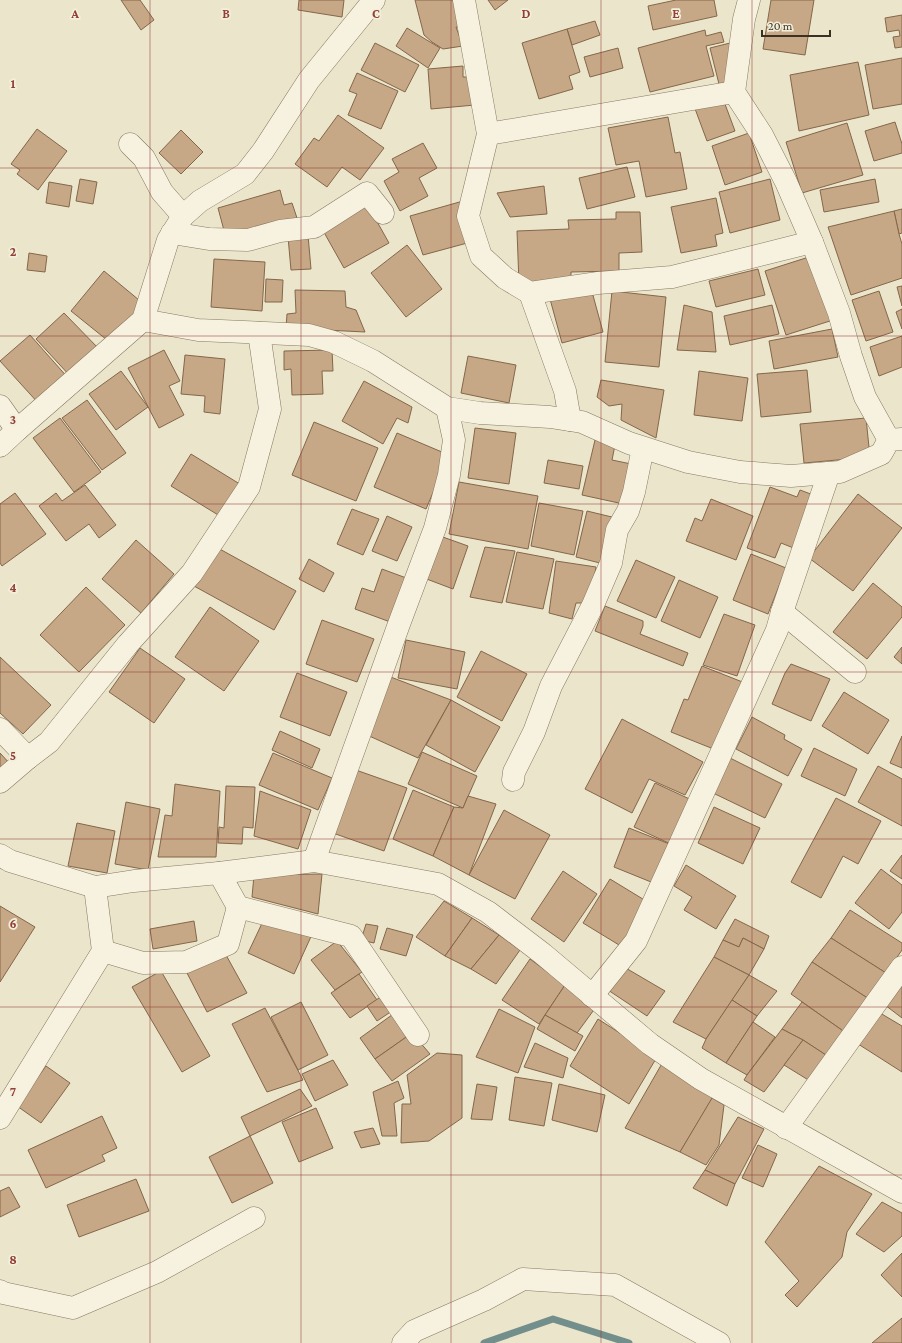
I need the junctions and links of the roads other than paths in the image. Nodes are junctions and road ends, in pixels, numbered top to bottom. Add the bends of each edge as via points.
1 (374, 0) edge
2 (464, 0) edge
3 (749, 0) edge
4 (734, 92) junction
5 (488, 134) junction
6 (130, 144) dead end
7 (384, 213) dead end
8 (177, 225) junction
9 (812, 242) junction
10 (530, 293) junction
11 (143, 320) junction
12 (259, 333) junction
13 (0, 406) edge
14 (447, 408) junction
15 (570, 420) junction
16 (17, 430) junction
17 (896, 440) edge
18 (0, 446) edge
19 (643, 448) junction
20 (829, 473) junction
21 (782, 612) junction
22 (855, 672) dead end
23 (0, 729) edge
24 (28, 758) junction
25 (513, 780) dead end
26 (0, 782) edge
27 (0, 855) edge
28 (314, 861) junction
29 (219, 873) junction
30 (96, 886) junction
31 (238, 907) junction
32 (103, 951) junction
33 (902, 967) edge
34 (592, 996) junction
35 (418, 1035) dead end
36 (0, 1118) edge
37 (786, 1128) junction
38 (902, 1192) edge
39 (254, 1218) dead end
40 (0, 1291) edge
41 (403, 1343) edge
42 (719, 1343) edge

1 - 8 street via 309,80 245,174 200,201
2 - 5 street
3 - 4 street
4 - 5 street
4 - 9 street via 762,135
5 - 10 street via 468,216 481,256 505,278
6 - 8 street via 144,158
7 - 8 street via 367,193 314,227 280,231 248,240 209,239
8 - 11 street via 168,240
9 - 10 street via 672,277 598,283
9 - 17 street via 839,313 865,397
10 - 15 street via 565,392
11 - 12 street via 198,330
11 - 16 street
12 - 14 street via 309,335 334,342 373,361
12 - 24 street via 270,408 249,487 192,572 128,644 49,742
13 - 16 street
14 - 15 street
14 - 28 street via 454,440 449,475 435,528
15 - 19 street via 582,422
16 - 18 street
17 - 20 street via 881,454 840,472
19 - 20 street via 688,462 740,472 791,476
19 - 25 street via 634,492 628,511 617,530 611,563 593,605 551,686 534,732 514,772
20 - 21 street
21 - 22 street
21 - 34 street via 777,630 636,941
23 - 24 street
24 - 26 street
27 - 30 street via 10,861
28 - 29 street
28 - 34 street via 438,884 488,912
29 - 30 street
29 - 31 street
30 - 32 street
31 - 32 street via 228,944 186,962 143,963
31 - 35 street via 351,936
32 - 36 street
33 - 37 street
34 - 37 street via 650,1044 701,1079
37 - 38 street
39 - 40 street via 157,1272 73,1308
41 - 42 street via 414,1331 484,1300 523,1279 614,1285

